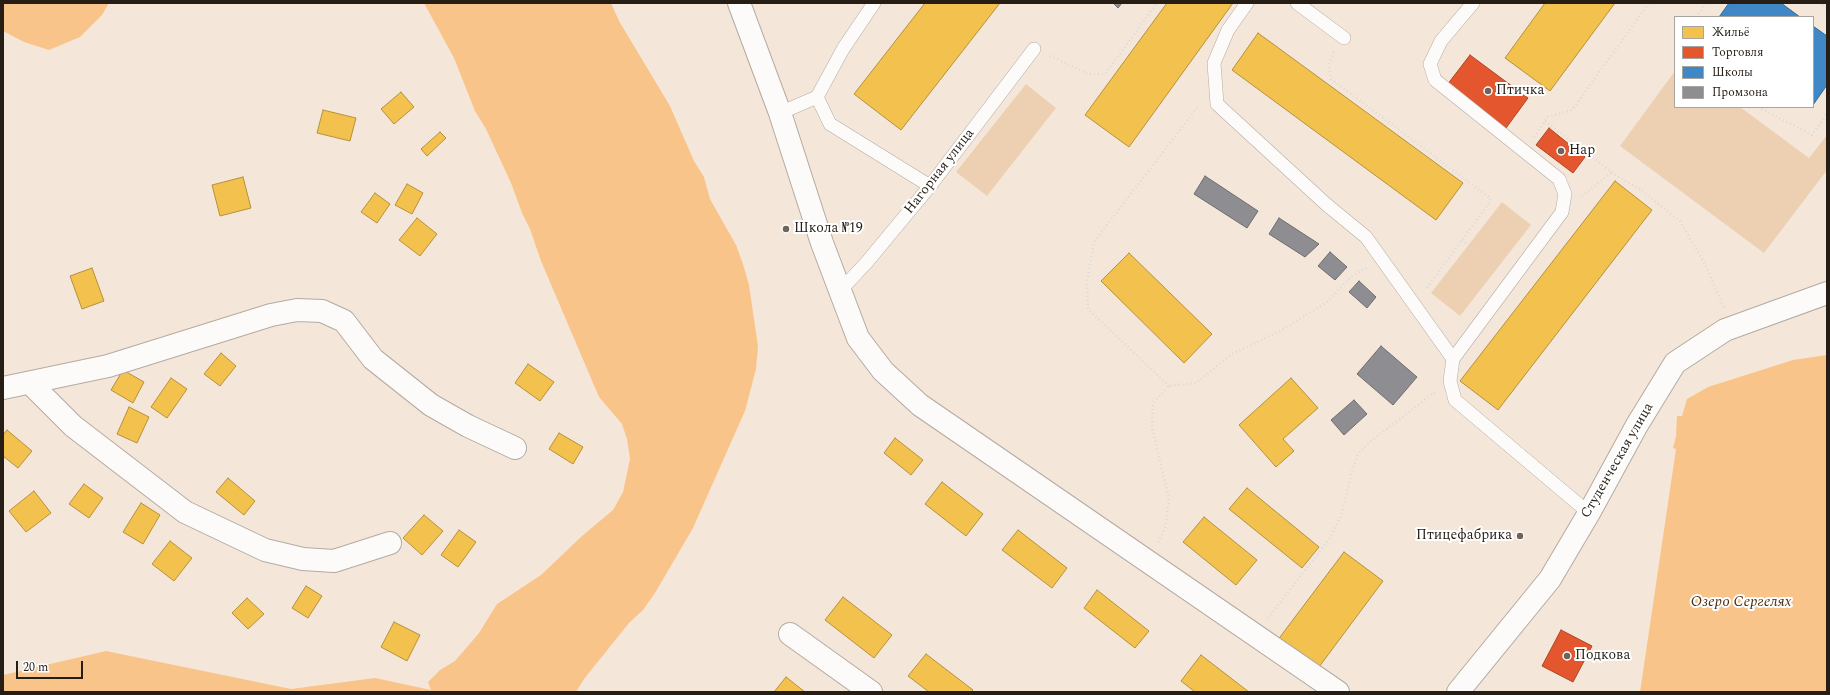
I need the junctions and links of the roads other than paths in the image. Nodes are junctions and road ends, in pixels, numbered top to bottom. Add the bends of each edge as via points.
1 (739, 3) edge
2 (874, 3) edge
3 (1248, 3) edge
4 (1297, 3) edge
5 (1473, 3) edge
6 (1344, 38) road end
7 (1034, 49) road end
8 (817, 97) junction
9 (780, 113) junction
10 (930, 186) junction
11 (840, 290) junction
12 (1827, 293) edge
13 (1453, 359) junction
14 (30, 383) junction
15 (3, 388) edge
16 (516, 448) dead end
17 (1589, 513) junction
18 (390, 543) dead end
19 (790, 634) dead end
20 (871, 692) edge
21 (1338, 692) edge
22 (1458, 692) edge

1 - 9 street
2 - 8 lane via 843,49
3 - 13 lane via 1228,30 1214,63 1217,104 1327,205 1366,237
4 - 6 lane
5 - 13 lane via 1441,42 1430,64 1435,80 1560,179 1565,194 1562,212
7 - 10 lane, Нагорная улица
8 - 9 lane
8 - 10 lane via 830,124
9 - 11 street
10 - 11 lane, Нагорная улица via 867,262
11 - 21 street via 858,338 882,371 920,405
12 - 17 street, Студенческая улица via 1725,330 1675,363 1637,425
13 - 17 lane via 1450,381 1455,400
14 - 15 street
14 - 16 street via 108,366 272,315 297,310 322,310 344,321 373,359 431,405 468,426
14 - 18 street via 72,426 185,512 265,550 303,559 334,561
17 - 22 street, Студенческая улица via 1550,579
19 - 20 street

